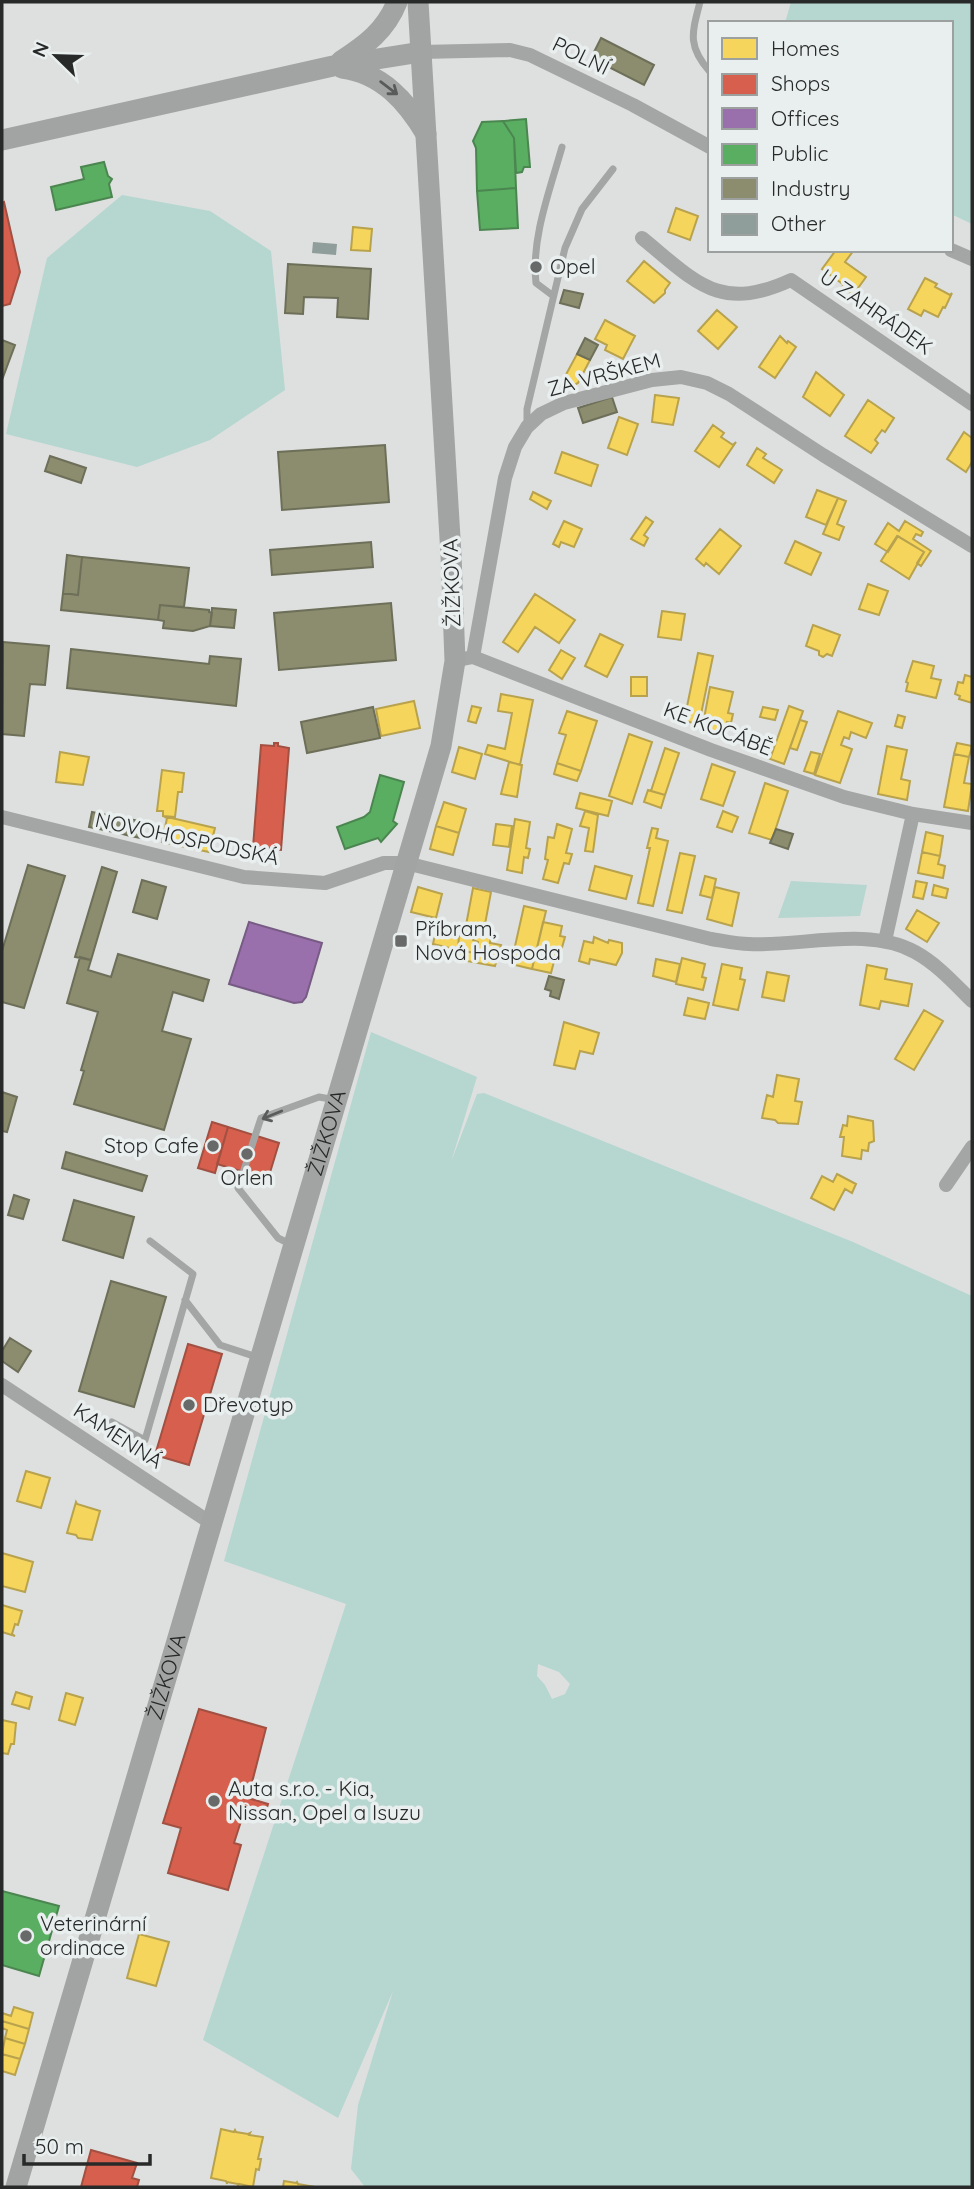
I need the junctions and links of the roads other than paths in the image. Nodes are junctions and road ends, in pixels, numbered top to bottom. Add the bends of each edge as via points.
1 (397, 2) edge
2 (418, 2) edge
3 (700, 2) edge
4 (421, 51) junction
5 (333, 66) junction
6 (708, 70) edge
7 (426, 135) junction
8 (2, 140) edge
9 (708, 146) edge
10 (562, 147) dead end
11 (613, 169) dead end
12 (642, 238) dead end
13 (953, 251) edge
14 (972, 259) edge
15 (552, 295) junction
16 (972, 404) edge
17 (527, 427) junction
18 (972, 528) edge
19 (958, 537) junction
20 (972, 546) edge
21 (464, 659) junction
22 (913, 814) junction
23 (2, 817) edge
24 (972, 823) edge
25 (406, 863) junction
26 (884, 941) junction
27 (972, 1001) edge
28 (337, 1100) junction
29 (972, 1147) edge
30 (946, 1185) dead end
31 (150, 1241) dead end
32 (294, 1246) junction
33 (186, 1300) junction
34 (260, 1359) junction
35 (2, 1385) edge
36 (112, 1422) dead end
37 (211, 1522) junction
38 (16, 2187) edge

1 - 5 street via 371,41
2 - 4 street, ŽIŽKOVA
3 - 6 lane via 693,45
4 - 5 street
4 - 7 street, ŽIŽKOVA
4 - 9 street, POLNÍ via 510,50 530,55
5 -> 7 street via 372,76 396,93
5 - 8 street
7 - 21 street, ŽIŽKOVA via 450,542
10 - 15 lane via 540,226 535,271 536,283
11 - 15 lane via 582,209
12 - 16 street, U ZAHRÁDEK via 691,278 724,294 768,290 791,280
13 - 14 street
15 - 17 lane via 527,408
17 - 19 street, ZA VRŠKEM via 541,414 565,403 652,380 681,377 707,383
17 - 21 street, ZA VRŠKEM via 505,478
18 - 19 street
19 - 20 street, ZA VRŠKEM
21 - 22 street, KE KOCÁBĚ via 844,797
21 - 25 street, ŽIŽKOVA
22 - 24 street, KE KOCÁBĚ
22 - 26 street
23 - 25 street, NOVOHOSPODSKÁ via 244,877 325,883 384,863
25 - 26 street via 711,939 750,944
25 - 28 street, ŽIŽKOVA
26 - 27 street via 913,951 939,968
28 - 32 street, ŽIŽKOVA
28 -> 32 lane via 319,1097 261,1118 238,1188 278,1238
29 - 30 street
31 - 33 lane via 193,1274
32 - 34 street, ŽIŽKOVA
33 - 34 lane via 220,1345
33 - 36 lane via 145,1440
34 - 37 street, ŽIŽKOVA
35 - 37 street, KAMENNÁ
37 - 38 street, ŽIŽKOVA

